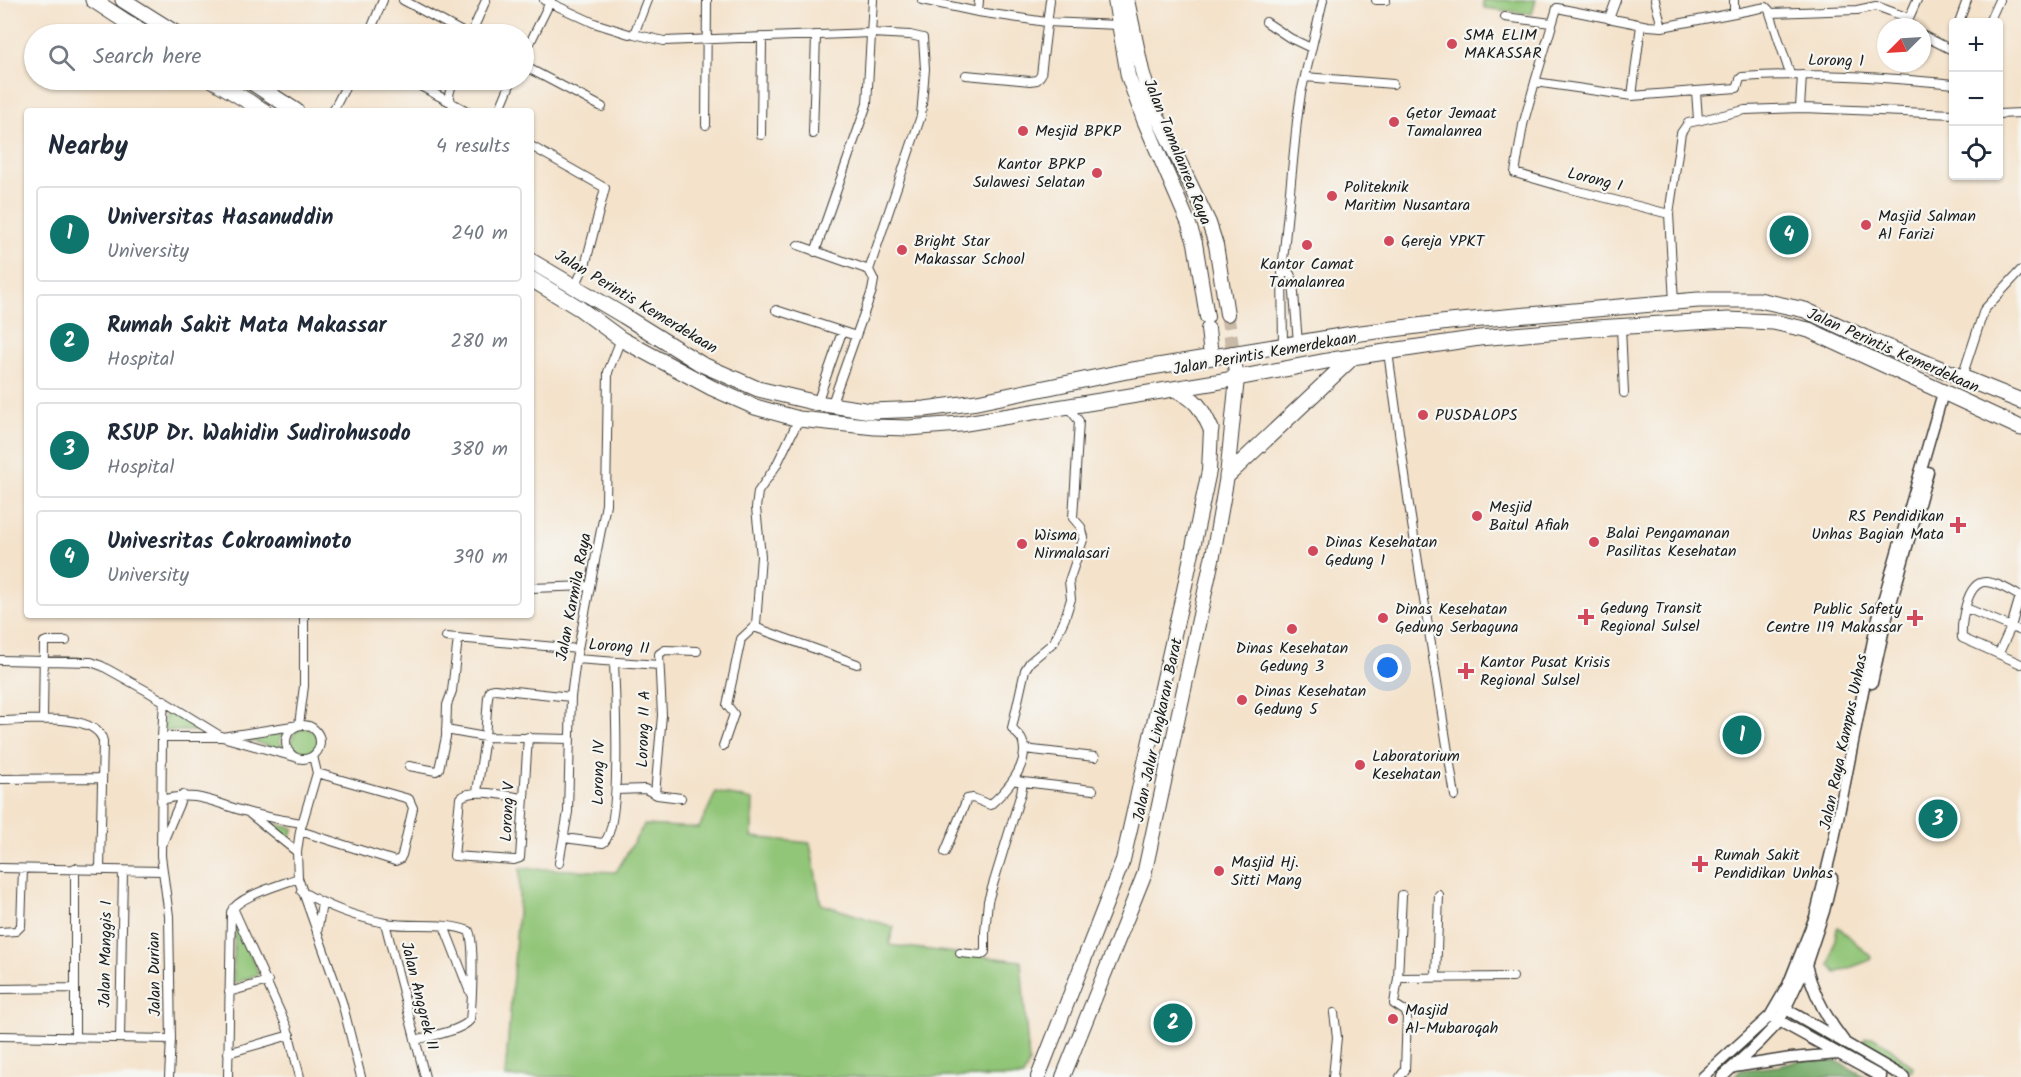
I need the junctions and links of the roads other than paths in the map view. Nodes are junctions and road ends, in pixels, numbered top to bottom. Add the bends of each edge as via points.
1 (93, 0) edge
2 (123, 0) edge
3 (382, 0) edge
4 (404, 0) edge
5 (486, 0) edge
6 (647, 0) edge
7 (707, 0) edge
8 (873, 0) edge
9 (922, 0) edge
10 (979, 0) edge
11 (1050, 0) edge
12 (1115, 0) edge
13 (1127, 0) edge
14 (1323, 0) edge
15 (1376, 0) edge
16 (1386, 0) edge
17 (1616, 0) edge
18 (1655, 0) edge
19 (1734, 0) edge
20 (1917, 0) edge
21 (1967, 0) edge
22 (2000, 0) edge
23 (548, 1) edge
24 (978, 12) junction
25 (1734, 13) junction
26 (1770, 13) junction
27 (1505, 17) dead end
28 (1906, 18) edge
29 (1912, 18) edge
30 (1960, 18) edge
31 (1991, 18) edge
32 (1609, 19) junction
33 (1046, 22) junction
34 (1266, 22) dead end
35 (1551, 23) junction
36 (130, 24) edge
37 (161, 24) edge
38 (373, 24) edge
39 (449, 24) edge
40 (473, 24) edge
41 (1119, 25) junction
42 (1641, 25) junction
43 (1662, 27) junction
44 (534, 32) edge
45 (871, 33) junction
46 (629, 34) dead end
47 (816, 35) junction
48 (762, 38) junction
49 (707, 40) junction
50 (1931, 40) edge
51 (1311, 48) junction
52 (1949, 49) edge
53 (534, 71) edge
54 (1142, 71) junction
55 (1790, 74) junction
56 (966, 75) dead end
57 (1802, 75) junction
58 (1128, 76) junction
59 (1305, 77) junction
60 (1535, 82) junction
61 (1393, 84) dead end
62 (1949, 84) edge
63 (229, 90) edge
64 (263, 90) edge
65 (344, 90) edge
66 (425, 90) edge
67 (450, 90) edge
68 (508, 90) edge
69 (1696, 91) junction
70 (1632, 96) junction
71 (453, 107) edge
72 (602, 107) dead end
73 (259, 108) edge
74 (291, 108) edge
75 (335, 108) edge
76 (500, 108) edge
77 (1800, 108) junction
78 (2021, 113) edge
79 (1949, 114) edge
80 (2003, 114) edge
81 (1698, 120) junction
82 (706, 125) dead end
83 (813, 134) dead end
84 (761, 135) dead end
85 (534, 148) edge
86 (1669, 214) junction
87 (798, 245) dead end
88 (815, 252) junction
89 (534, 263) edge
90 (869, 270) junction
91 (2021, 270) edge
92 (1282, 271) junction
93 (534, 281) edge
94 (574, 287) junction
95 (1698, 300) junction
96 (1674, 303) junction
97 (776, 309) dead end
98 (1227, 314) tunnel mouth
99 (1698, 322) junction
100 (1622, 327) junction
101 (842, 332) junction
102 (856, 336) junction
103 (621, 339) junction
104 (1290, 344) junction
105 (1239, 352) junction
106 (1388, 352) junction
107 (1211, 356) junction
108 (1354, 356) junction
109 (1244, 377) junction
110 (1962, 377) junction
111 (1216, 382) junction
112 (1175, 388) junction
113 (1624, 393) dead end
114 (1946, 394) junction
115 (2021, 401) edge
116 (824, 404) junction
117 (1067, 406) junction
118 (799, 419) junction
119 (2020, 424) edge
120 (1211, 429) joint
121 (1227, 476) junction
122 (589, 586) junction
123 (534, 588) edge
124 (2021, 597) edge
125 (1966, 608) junction
126 (304, 618) edge
127 (754, 627) junction
128 (2011, 627) junction
129 (2021, 631) edge
130 (446, 637) dead end
131 (459, 638) junction
132 (66, 641) dead end
133 (578, 649) junction
134 (697, 651) dead end
135 (1999, 653) junction
136 (576, 659) junction
137 (0, 660) edge
138 (44, 660) junction
139 (614, 662) junction
140 (2021, 663) edge
141 (857, 664) dead end
142 (659, 665) junction
143 (572, 697) junction
144 (164, 700) junction
145 (43, 720) junction
146 (0, 721) edge
147 (298, 725) junction
148 (446, 730) junction
149 (162, 737) junction
150 (222, 737) junction
151 (485, 737) junction
152 (528, 737) junction
153 (570, 739) junction
154 (723, 746) dead end
155 (1024, 749) junction
156 (313, 756) junction
157 (295, 757) junction
158 (1095, 757) dead end
159 (409, 766) dead end
160 (317, 773) junction
161 (102, 778) junction
162 (0, 779) edge
163 (1018, 781) junction
164 (616, 790) junction
165 (1094, 790) dead end
166 (477, 792) junction
167 (183, 795) junction
168 (655, 795) junction
169 (1455, 796) dead end
170 (524, 798) junction
171 (681, 798) dead end
172 (161, 800) junction
173 (248, 812) junction
174 (301, 827) junction
175 (564, 838) junction
176 (161, 846) junction
177 (297, 852) junction
178 (945, 852) dead end
179 (559, 863) dead end
180 (0, 868) edge
181 (23, 868) junction
182 (75, 868) junction
183 (100, 869) junction
184 (123, 871) junction
185 (162, 872) junction
186 (298, 878) junction
187 (301, 891) junction
188 (1402, 895) dead end
189 (1439, 895) dead end
190 (322, 903) junction
191 (1822, 903) junction
192 (233, 908) junction
193 (386, 923) junction
194 (444, 926) junction
195 (0, 932) edge
196 (317, 934) junction
197 (960, 952) dead end
198 (1806, 965) junction
199 (1436, 977) junction
200 (1513, 977) dead end
201 (1398, 978) junction
202 (268, 981) junction
203 (75, 988) junction
204 (0, 989) edge
205 (229, 992) junction
206 (471, 995) junction
207 (1781, 1006) junction
208 (1334, 1013) dead end
209 (1774, 1019) junction
210 (290, 1035) junction
211 (0, 1036) edge
212 (75, 1036) junction
213 (120, 1038) junction
214 (171, 1039) junction
215 (415, 1040) junction
216 (1848, 1046) junction
217 (228, 1053) junction
218 (1838, 1054) junction
219 (1734, 1067) junction
220 (169, 1077) edge
221 (228, 1077) edge
222 (300, 1077) edge
223 (361, 1077) edge
224 (424, 1077) edge
225 (1038, 1077) edge
226 (1062, 1077) edge
227 (1333, 1077) edge
228 (1400, 1077) edge
229 (1703, 1077) edge
230 (1722, 1077) edge
231 (1881, 1077) edge
232 (1904, 1077) edge

1 - 36 highway
2 - 37 highway
3 - 38 street
4 - 39 street
5 - 40 street
6 - 49 street via 634,34 670,41
7 - 49 street
8 - 45 street
9 - 24 street
10 - 24 street
11 - 33 street
12 - 41 main road, Jalan Tamalanrea Raya
13 - 54 main road, Jalan Tamalanrea Raya
14 - 51 street
15 - 16 street
17 - 32 street
18 - 43 street
19 - 25 street
20 - 29 street
21 - 30 street
22 - 31 street
23 - 44 street
23 - 46 street via 594,23
24 - 33 street
25 - 26 street via 1763,6
25 - 43 street
26 - 28 street via 1876,6
26 - 55 street
27 - 35 street
32 - 35 street via 1557,8
32 - 42 street
33 - 41 street
33 - 56 street via 1038,79
34 - 51 street
35 - 60 street
41 - 58 main road, Jalan Tamalanrea Raya
42 - 43 street
42 - 70 street
45 - 47 street
45 - 88 street via 867,104
45 - 90 street via 920,36 925,46 921,116
47 - 48 street
47 - 83 street
48 - 49 street
48 - 84 street
49 - 82 street
50 - 52 street
51 - 59 street
53 - 72 street
54 - 58 main road
54 - 98 main road, Jalan Tamalanrea Raya via 1156,116 1209,224
55 - 57 street, Lorong 1
55 - 69 street, Lorong 1 via 1742,77 1737,88
57 - 62 street, Lorong 1
57 - 77 street
58 - 107 main road, Jalan Tamalanrea Raya via 1195,243
59 - 61 street
59 - 92 street
60 - 70 street
60 - 86 street, Lorong I via 1515,173
63 - 73 highway
64 - 74 highway
65 - 75 street
66 - 71 street
67 - 71 street
68 - 76 street
69 - 70 street
69 - 81 street
77 - 79 street
77 - 81 street via 1745,110
78 - 80 street
81 - 86 street via 1688,123 1681,133
85 - 94 street via 605,188 586,262
86 - 96 street
87 - 88 street
88 - 90 street
89 - 94 highway, Jalan Perintis Kemerdekaan
90 - 102 street via 874,280 872,291
91 - 110 street via 1984,310
92 - 104 street
92 - 104 street via 1290,274 1293,281
93 - 103 highway, Jalan Perintis Kemerdekaan
94 - 116 highway, Jalan Perintis Kemerdekaan via 701,364 758,389
95 - 96 highway, Jalan Perintis Kemerdekaan
95 - 99 highway
95 - 110 highway, Jalan Perintis Kemerdekaan via 1759,300 1805,310
96 - 104 highway, Jalan Perintis Kemerdekaan via 1449,322
97 - 101 street
99 - 100 highway, Jalan Perintis Kemerdekaan
99 - 114 highway, Jalan Perintis Kemerdekaan via 1773,322 1809,330
100 - 106 highway, Jalan Perintis Kemerdekaan via 1479,338
100 - 113 street
101 - 102 street
101 - 116 street
102 - 116 street
103 - 118 highway, Jalan Perintis Kemerdekaan via 712,388 755,407
103 - 122 street, Jalan Karmila Raya via 608,372 606,504
104 - 105 highway, Jalan Perintis Kemerdekaan
105 - 107 highway, Jalan Perintis Kemerdekaan
105 - 109 highway
106 - 108 highway, Jalan Perintis Kemerdekaan
106 - 169 street
107 - 111 highway
107 - 116 highway, Jalan Perintis Kemerdekaan via 925,409 871,411
108 - 109 highway, Jalan Perintis Kemerdekaan
108 - 121 highway
109 - 111 highway, Jalan Perintis Kemerdekaan
109 - 121 main road, Jalan Jalur Lingkaran Barat
110 - 115 highway, Jalan Perintis Kemerdekaan
111 - 112 highway, Jalan Perintis Kemerdekaan
112 - 117 highway, Jalan Perintis Kemerdekaan
112 - 120 highway via 1200,405
114 - 119 highway, Jalan Perintis Kemerdekaan
114 - 191 street, Jalan Raya Kampus Unhas via 1878,635
117 - 118 highway, Jalan Perintis Kemerdekaan via 960,424 908,428
117 - 155 street via 1078,421 1073,518 1084,539 1069,583 1070,601 1056,639 1025,670 1012,728 1022,739
118 - 127 street via 758,492 761,571
120 - 225 main road, Jalan Jalur Lingkaran Barat via 1209,471 1123,860
121 - 226 main road, Jalan Jalur Lingkaran Barat via 1144,875
122 - 123 street
122 - 133 street, Jalan Karmila Raya
124 - 125 street via 1986,582 1970,596
124 - 128 street
125 - 128 street
125 - 135 street via 1962,638
126 - 147 street via 304,686
127 - 141 street
127 - 154 street via 741,639 727,705 734,714
128 - 129 street
128 - 135 street
130 - 131 street
131 - 133 street
131 - 148 street
132 - 138 street via 45,641
133 - 136 street, Jalan Karmila Raya
134 - 142 street via 665,650 659,654
135 - 140 street
136 - 139 street, Lorong II
136 - 143 street, Jalan Karmila Raya
137 - 138 street
138 - 144 street via 91,662
138 - 145 street
139 - 142 street, Lorong II
139 - 164 street, Lorong IV
142 - 168 street, Lorong II A via 662,715
143 - 151 street via 490,690
143 - 153 street, Jalan Karmila Raya
144 - 149 street, Jalan Durian
144 - 150 street
145 - 146 street
145 - 161 street via 79,722 98,730 103,741
147 - 150 street
147 - 156 street via 310,726 318,735 320,746
147 - 157 street via 289,731 285,741
148 - 151 street
148 - 159 street via 439,770
149 - 150 street
149 - 172 street, Jalan Durian
150 - 157 street
151 - 152 street
151 - 166 street
152 - 153 street
152 - 170 street, Lorong V
153 - 175 street, Jalan Karmila Raya
155 - 158 street
155 - 163 street
156 - 157 street
156 - 160 street
160 - 174 street
160 - 174 street via 409,799 413,808 402,855 396,861 383,858
161 - 162 street
161 - 183 street
163 - 165 street
163 - 178 street via 990,805 967,799
163 - 197 street via 1019,802 988,901 985,953
164 - 168 street via 645,789
164 - 175 street, Lorong IV via 608,839 604,842
166 - 170 street
166 - 170 street, Lorong V via 460,798 454,856 520,858
167 - 172 street
167 - 173 street via 199,796
167 - 176 street
168 - 171 street
172 - 176 street, Jalan Durian
173 - 174 street
173 - 177 street
174 - 177 street
175 - 179 street, Jalan Karmila Raya
176 - 185 street, Jalan Durian
177 - 186 street
180 - 181 street
181 - 182 street
181 - 195 street via 21,926 16,931
182 - 183 street
182 - 203 street
183 - 184 street
184 - 185 street
184 - 213 street, Jalan Manggis I
185 - 214 street, Jalan Durian via 169,916
186 - 187 street
186 - 192 street via 245,899
187 - 190 street
187 - 196 street
188 - 201 street
189 - 199 street
190 - 193 street
190 - 196 street
191 - 198 street, Jalan Raya Kampus Unhas
191 - 207 street, Jalan Raya Kampus Unhas
192 - 202 street
192 - 205 street
193 - 194 street
193 - 215 street, Jalan Anggrek II
194 - 206 street
194 - 206 street via 471,934
196 - 223 street via 342,1002
198 - 207 street, Jalan Raya Kampus Unhas
198 - 216 street via 1810,984
199 - 200 street
199 - 201 street
201 - 228 street via 1394,1003 1407,1015 1405,1070
202 - 205 street
202 - 210 street
203 - 204 street
203 - 212 street
205 - 217 street
206 - 215 street via 471,1018 467,1024
207 - 209 street, Jalan Raya Kampus Unhas
207 - 216 street
208 - 227 street via 1337,1037
209 - 218 street
209 - 219 street, Jalan Raya Kampus Unhas
209 - 229 street, Jalan Raya Kampus Unhas
210 - 217 street
210 - 222 street
211 - 212 street
212 - 213 street
213 - 214 street
214 - 220 street, Jalan Durian
215 - 224 street, Jalan Anggrek II
216 - 232 street
217 - 221 street
218 - 219 street
218 - 231 street
219 - 230 street, Jalan Raya Kampus Unhas

